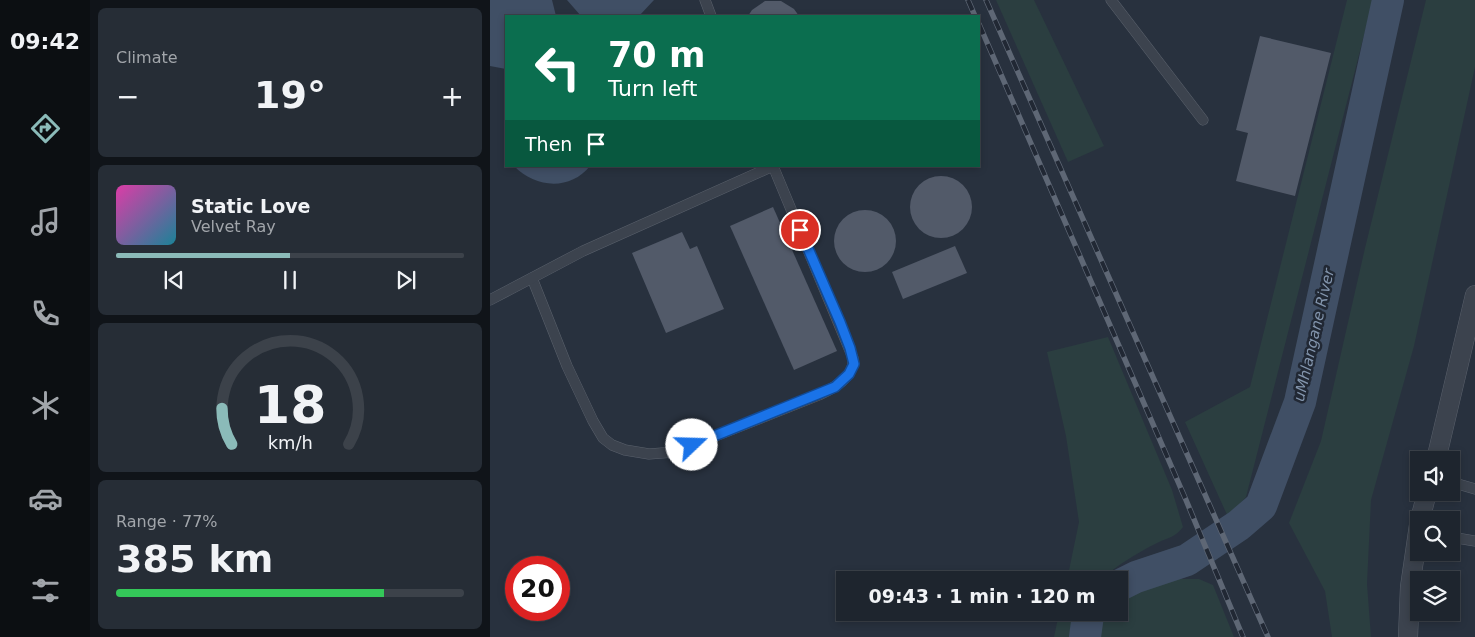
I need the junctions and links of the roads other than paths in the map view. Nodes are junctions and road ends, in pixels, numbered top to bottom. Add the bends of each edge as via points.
1 (705, 0) edge
2 (1111, 0) edge
3 (711, 15) edge
4 (1203, 120) dead end
5 (771, 167) edge
6 (773, 167) edge
7 (532, 278) junction
8 (1475, 295) edge
9 (490, 300) edge
10 (1438, 451) edge
11 (1460, 485) edge
12 (1475, 489) edge
13 (1460, 538) edge
14 (1475, 541) edge
15 (1414, 561) edge
16 (1408, 637) edge

1 - 3 lane
2 - 4 lane
5 - 7 lane via 616,236
6 - 7 lane via 853,358 849,374 835,387 819,395 675,452 649,454 612,445 603,438 593,421
7 - 9 lane
8 - 10 street
11 - 12 lane
13 - 14 lane
15 - 16 street

